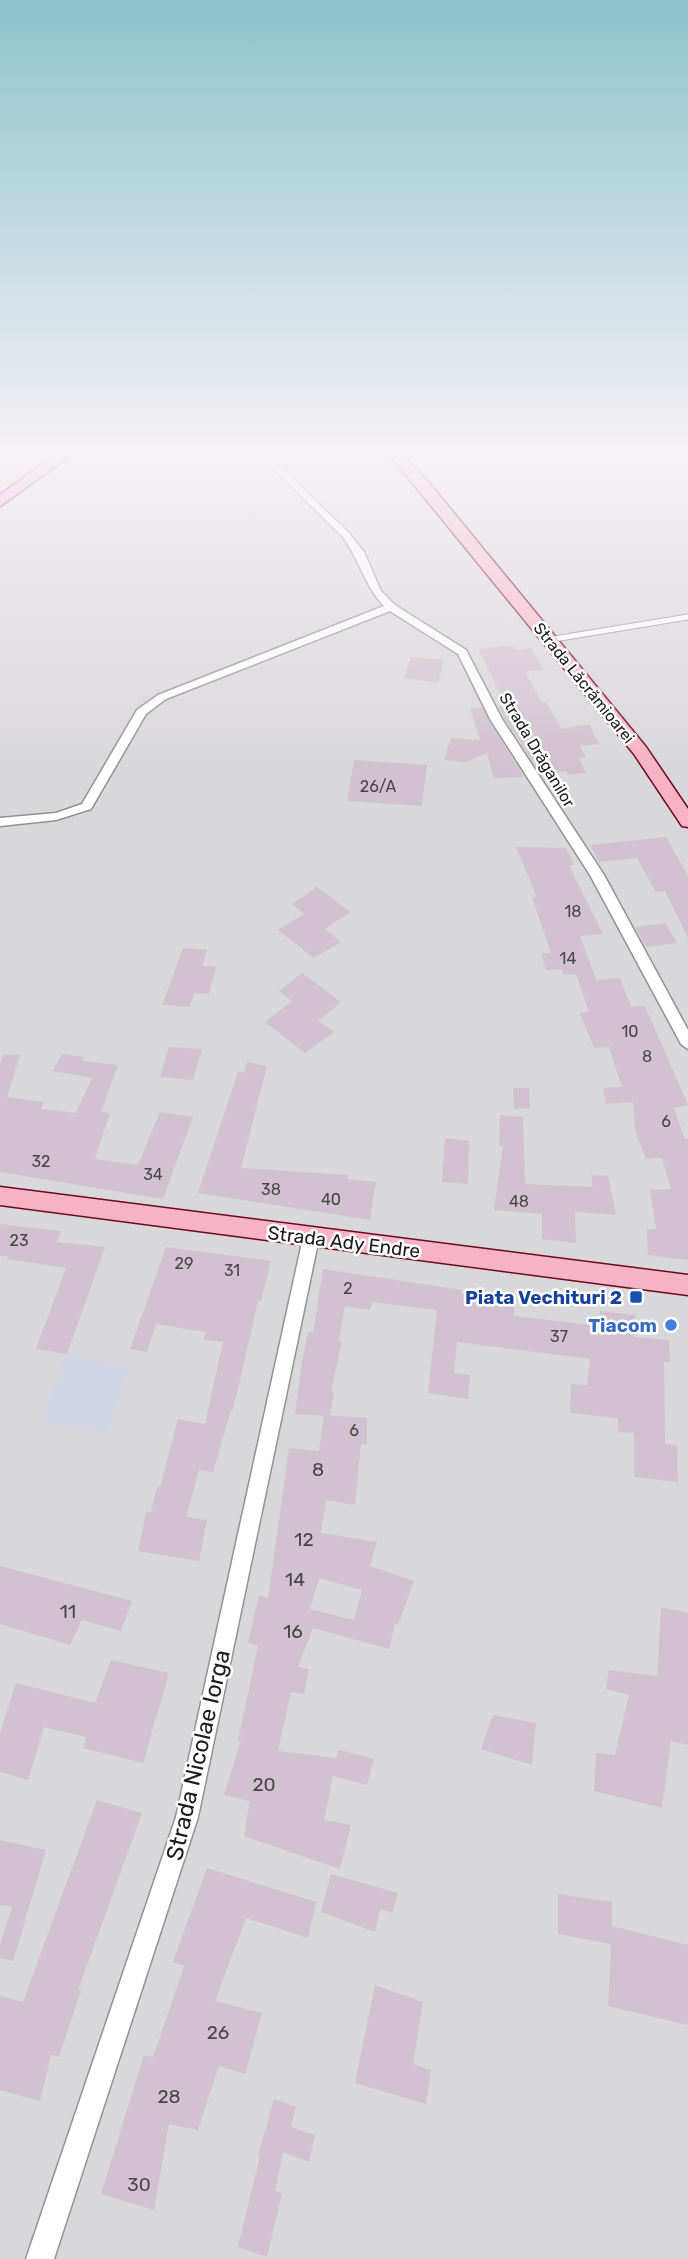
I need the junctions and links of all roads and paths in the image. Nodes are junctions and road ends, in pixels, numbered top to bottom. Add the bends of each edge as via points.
1 (361, 557) edge
2 (482, 557) edge
3 (391, 607) junction
4 (688, 617) edge
5 (548, 639) junction
6 (0, 822) edge
7 (688, 822) edge
8 (688, 1044) edge
9 (0, 1196) edge
10 (311, 1238) junction
11 (688, 1285) edge
12 (40, 2259) edge

1 - 3 street, Strada Drăganilor via 376,592
2 - 5 main road, Strada Lăcrămioarei
3 - 6 street via 162,697 141,712 87,806 60,816
3 - 8 street, Strada Drăganilor via 462,652 496,719 597,875
4 - 5 lane
5 - 7 main road, Strada Lăcrămioarei via 640,751
9 - 10 main road, Strada Ady Endre
10 - 11 main road, Strada Ady Endre
10 - 12 street, Strada Nicolae Iorga via 187,1817

